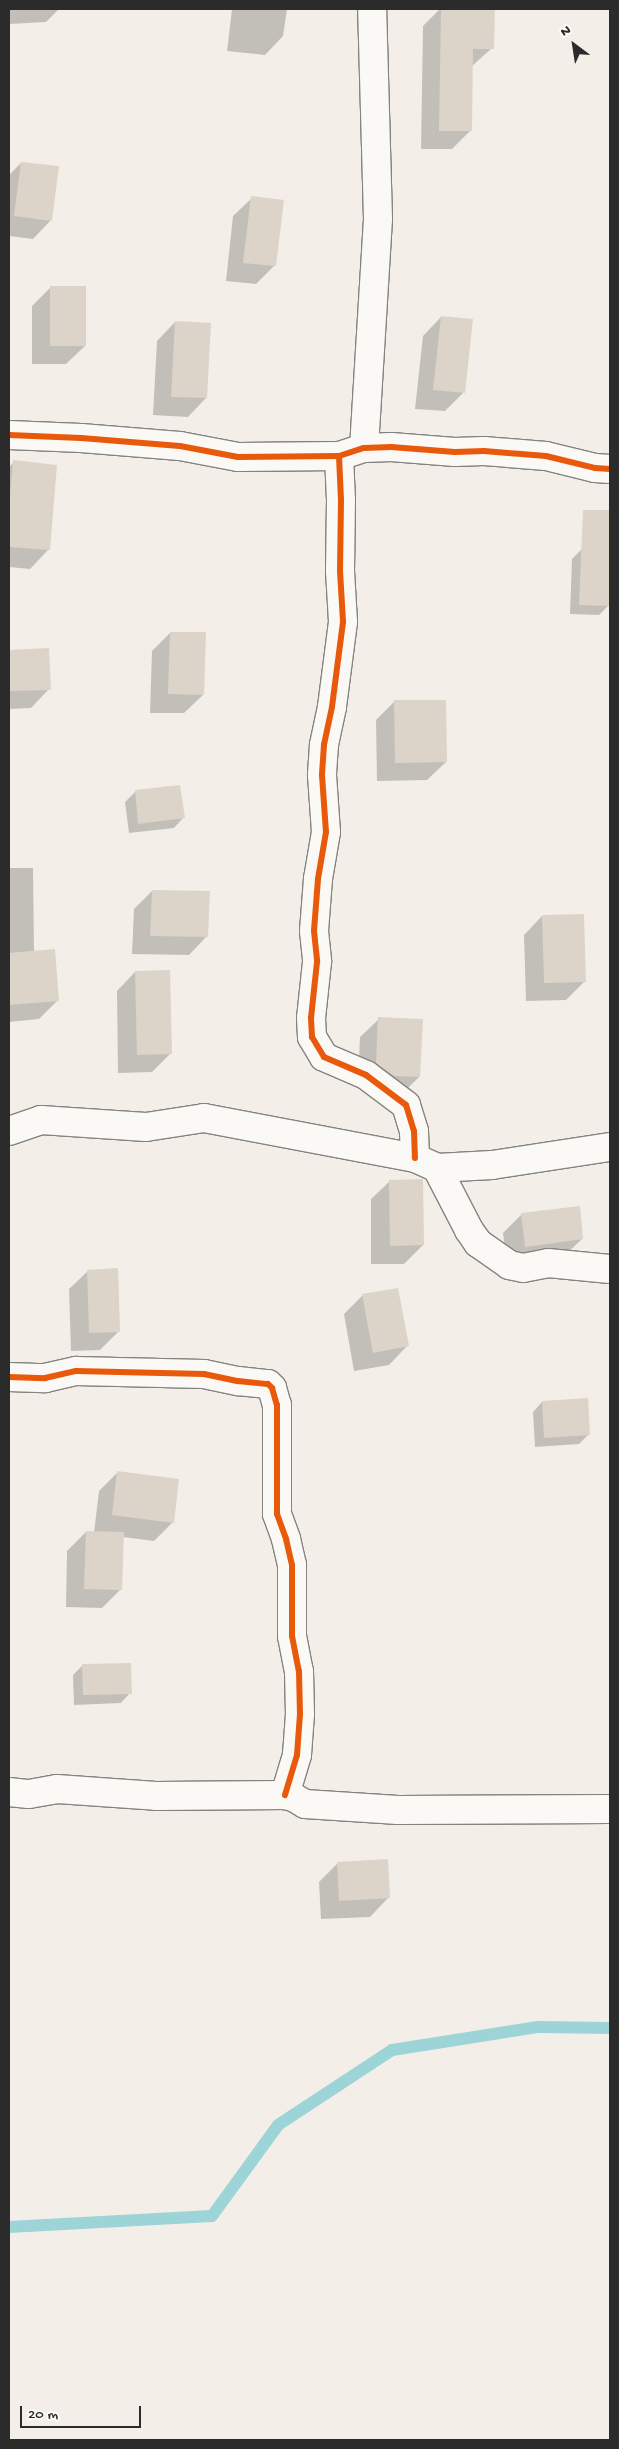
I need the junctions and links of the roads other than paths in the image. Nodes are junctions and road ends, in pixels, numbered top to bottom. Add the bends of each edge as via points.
1 (372, 9) edge
2 (9, 435) edge
3 (352, 452) junction
4 (610, 469) edge
5 (9, 1131) edge
6 (610, 1147) edge
7 (426, 1163) junction
8 (610, 1269) edge
9 (9, 1377) edge
10 (9, 1792) edge
11 (285, 1795) junction
12 (610, 1809) edge

1 - 3 street via 378,219
2 - 3 street via 180,446 238,457
3 - 4 street via 391,446 515,453
3 - 7 street via 340,571 343,622 324,745 322,775 326,832 314,931 317,962 312,1037 324,1057 366,1075 406,1105
5 - 7 street via 41,1120 146,1127 204,1118
6 - 7 street via 492,1165
7 - 8 street via 478,1243 510,1266 523,1268 548,1264
9 - 11 street via 45,1378 76,1371 204,1374 268,1384 272,1388 276,1406 277,1514 292,1565 292,1636 300,1697 297,1755
10 - 11 street via 29,1794 56,1789 174,1796
11 - 12 street via 305,1804 398,1810

